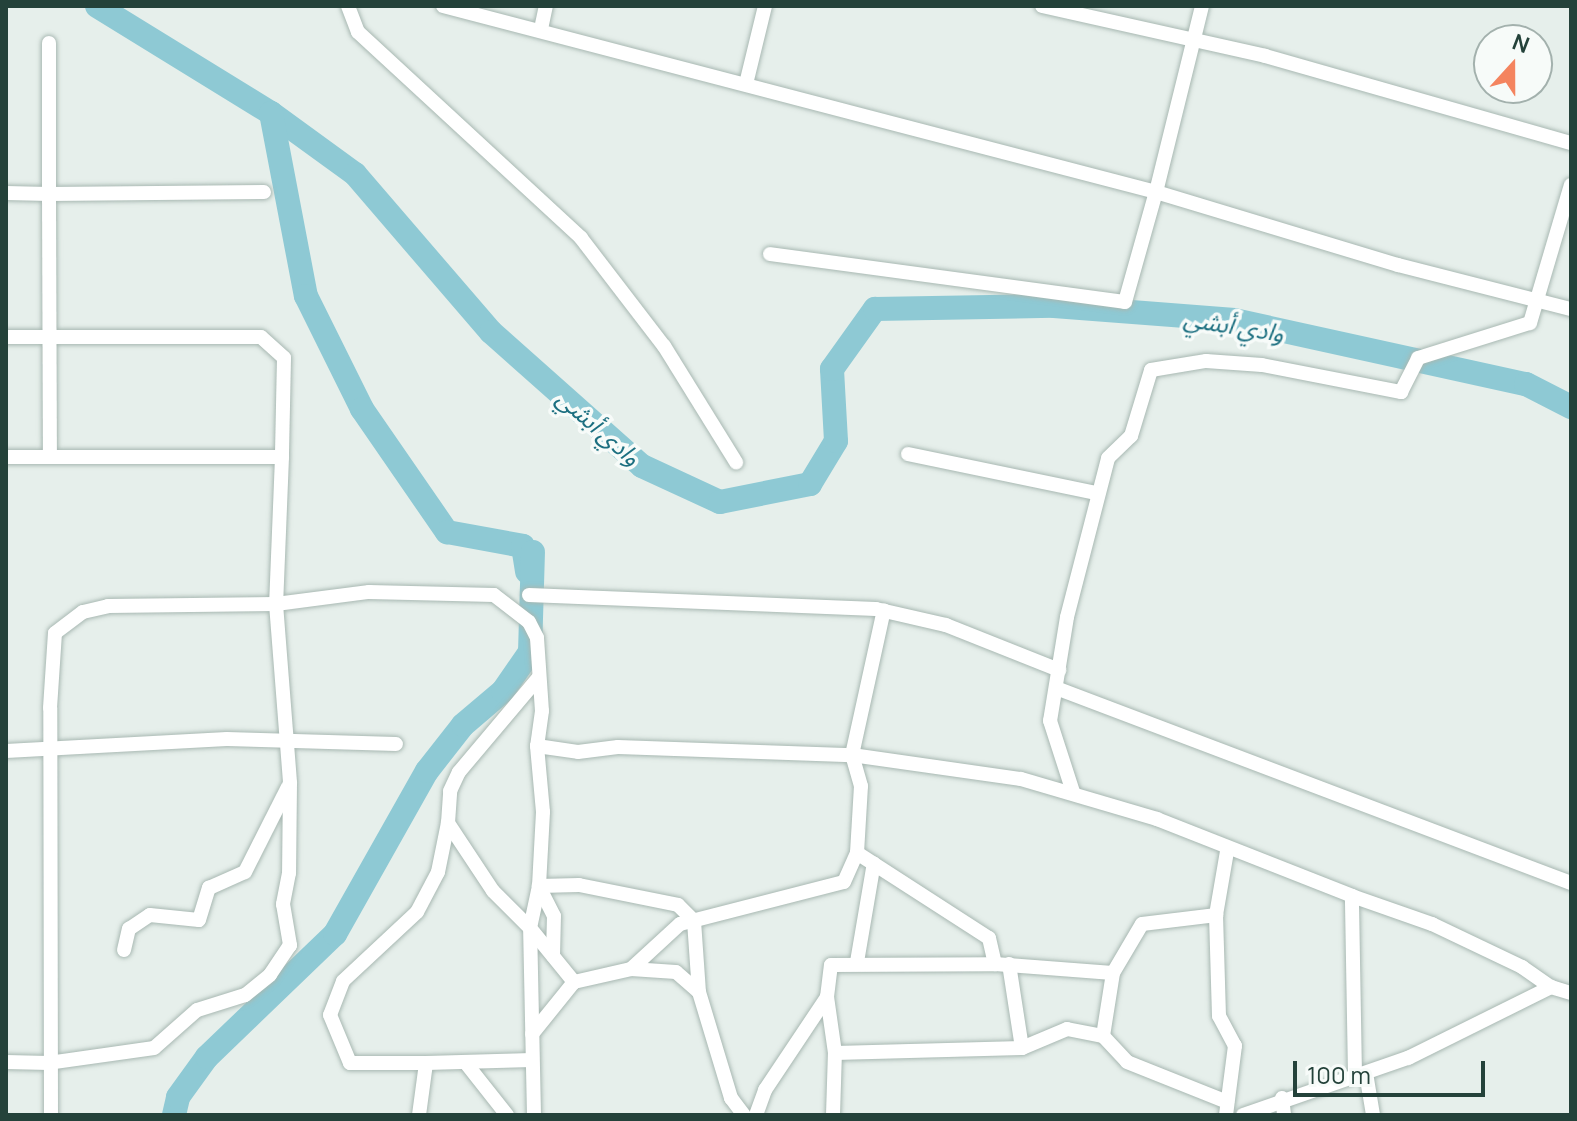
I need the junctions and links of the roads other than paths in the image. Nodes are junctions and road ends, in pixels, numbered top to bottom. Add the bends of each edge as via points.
1 (348, 6) edge
2 (443, 6) edge
3 (546, 6) edge
4 (765, 6) edge
5 (1042, 6) edge
6 (1202, 6) edge
7 (541, 29) junction
8 (1193, 39) junction
9 (49, 43) dead end
10 (746, 84) junction
11 (1571, 143) edge
12 (1571, 185) edge
13 (264, 192) dead end
14 (1156, 192) junction
15 (6, 193) edge
16 (49, 194) junction
17 (770, 254) dead end
18 (1539, 299) junction
19 (1571, 309) edge
20 (49, 336) junction
21 (6, 337) edge
22 (908, 454) dead end
23 (6, 457) edge
24 (50, 457) junction
25 (282, 457) junction
26 (736, 462) dead end
27 (1097, 493) junction
28 (529, 595) dead end
29 (276, 604) junction
30 (884, 610) junction
31 (1059, 670) junction
32 (539, 677) junction
33 (1056, 688) junction
34 (285, 740) junction
35 (396, 744) dead end
36 (537, 746) junction
37 (6, 751) edge
38 (53, 751) junction
39 (852, 755) junction
40 (290, 783) junction
41 (1073, 792) junction
42 (448, 823) junction
43 (1227, 851) junction
44 (857, 853) junction
45 (874, 863) junction
46 (1571, 883) edge
47 (539, 886) junction
48 (1352, 896) junction
49 (1216, 915) junction
50 (694, 921) junction
51 (530, 928) junction
52 (124, 950) dead end
53 (553, 956) junction
54 (857, 962) junction
55 (1002, 964) junction
56 (631, 969) junction
57 (1113, 973) junction
58 (574, 982) junction
59 (1551, 987) junction
60 (699, 992) junction
61 (1571, 993) edge
62 (827, 997) junction
63 (532, 1034) junction
64 (1103, 1036) junction
65 (1022, 1048) junction
66 (835, 1053) junction
67 (532, 1060) junction
68 (6, 1062) edge
69 (465, 1062) junction
70 (49, 1063) junction
71 (426, 1063) junction
72 (1360, 1074) junction
73 (1282, 1098) junction
74 (1226, 1109) edge
75 (51, 1115) edge
76 (419, 1115) edge
77 (507, 1115) edge
78 (534, 1115) edge
79 (744, 1115) edge
80 (756, 1115) edge
81 (833, 1115) edge
82 (1243, 1115) edge
83 (1284, 1115) edge
84 (1373, 1115) edge

1 - 26 street via 358,32 594,253 664,346
2 - 7 street
3 - 7 street
4 - 10 street
5 - 8 street
6 - 8 street
7 - 10 street
8 - 11 street
8 - 14 street
9 - 16 street
10 - 14 street
12 - 18 street
13 - 16 street
14 - 17 street via 1125,302
14 - 18 street via 1398,265
15 - 16 street
16 - 20 street
18 - 19 street
18 - 27 street via 1530,323 1418,358 1401,392 1262,365 1206,361 1151,370 1131,436 1108,458
20 - 21 street
20 - 24 street
20 - 25 street via 261,337 284,358
22 - 27 street
23 - 24 street
24 - 25 street
25 - 29 street
27 - 31 street
28 - 30 street
29 - 32 street via 369,592 494,595 529,622 537,638
29 - 34 street
29 - 38 street via 108,606 65,622 55,633 52,657
30 - 31 street via 946,625
30 - 39 street
31 - 33 street
32 - 36 street
32 - 42 street via 459,772 450,791
33 - 41 street via 1050,721
33 - 46 street
34 - 35 street
34 - 38 street
34 - 40 street
36 - 39 street via 578,752 618,747
36 - 47 street via 543,812
37 - 38 street
38 - 70 street
39 - 41 street
39 - 44 street via 861,786
40 - 52 street via 245,872 209,888 199,920 150,915 129,929
40 - 70 street via 289,873 283,904 290,945 270,975 245,995 197,1010 154,1048
41 - 43 street via 1157,819
42 - 51 street via 493,891
42 - 71 street via 438,872 417,912 343,981 330,1015 350,1063
43 - 48 street
43 - 49 street
44 - 45 street
44 - 50 street via 844,882
45 - 54 street
45 - 55 street via 989,938
47 - 50 street via 579,885 678,905
47 - 51 street
47 - 53 street via 554,916
48 - 59 street via 1432,924 1522,967
48 - 72 street
49 - 57 street via 1142,924
49 - 74 street via 1219,1016 1235,1046
50 - 56 street via 680,924
50 - 60 street
51 - 53 street
51 - 63 street
53 - 58 street
54 - 55 street
54 - 62 street via 831,965
55 - 57 street
55 - 65 street
56 - 58 street
56 - 60 street via 676,972
57 - 64 street
58 - 63 street
59 - 61 street
59 - 72 street via 1408,1058
60 - 79 street via 731,1098
62 - 66 street
62 - 80 street via 765,1090
63 - 67 street
64 - 65 street via 1067,1029
64 - 74 street via 1127,1062
65 - 66 street
66 - 81 street
67 - 69 street
67 - 78 street
68 - 70 street
69 - 71 street
69 - 77 street
70 - 75 street
71 - 76 street
72 - 73 street
72 - 84 street
73 - 82 street
73 - 83 street

